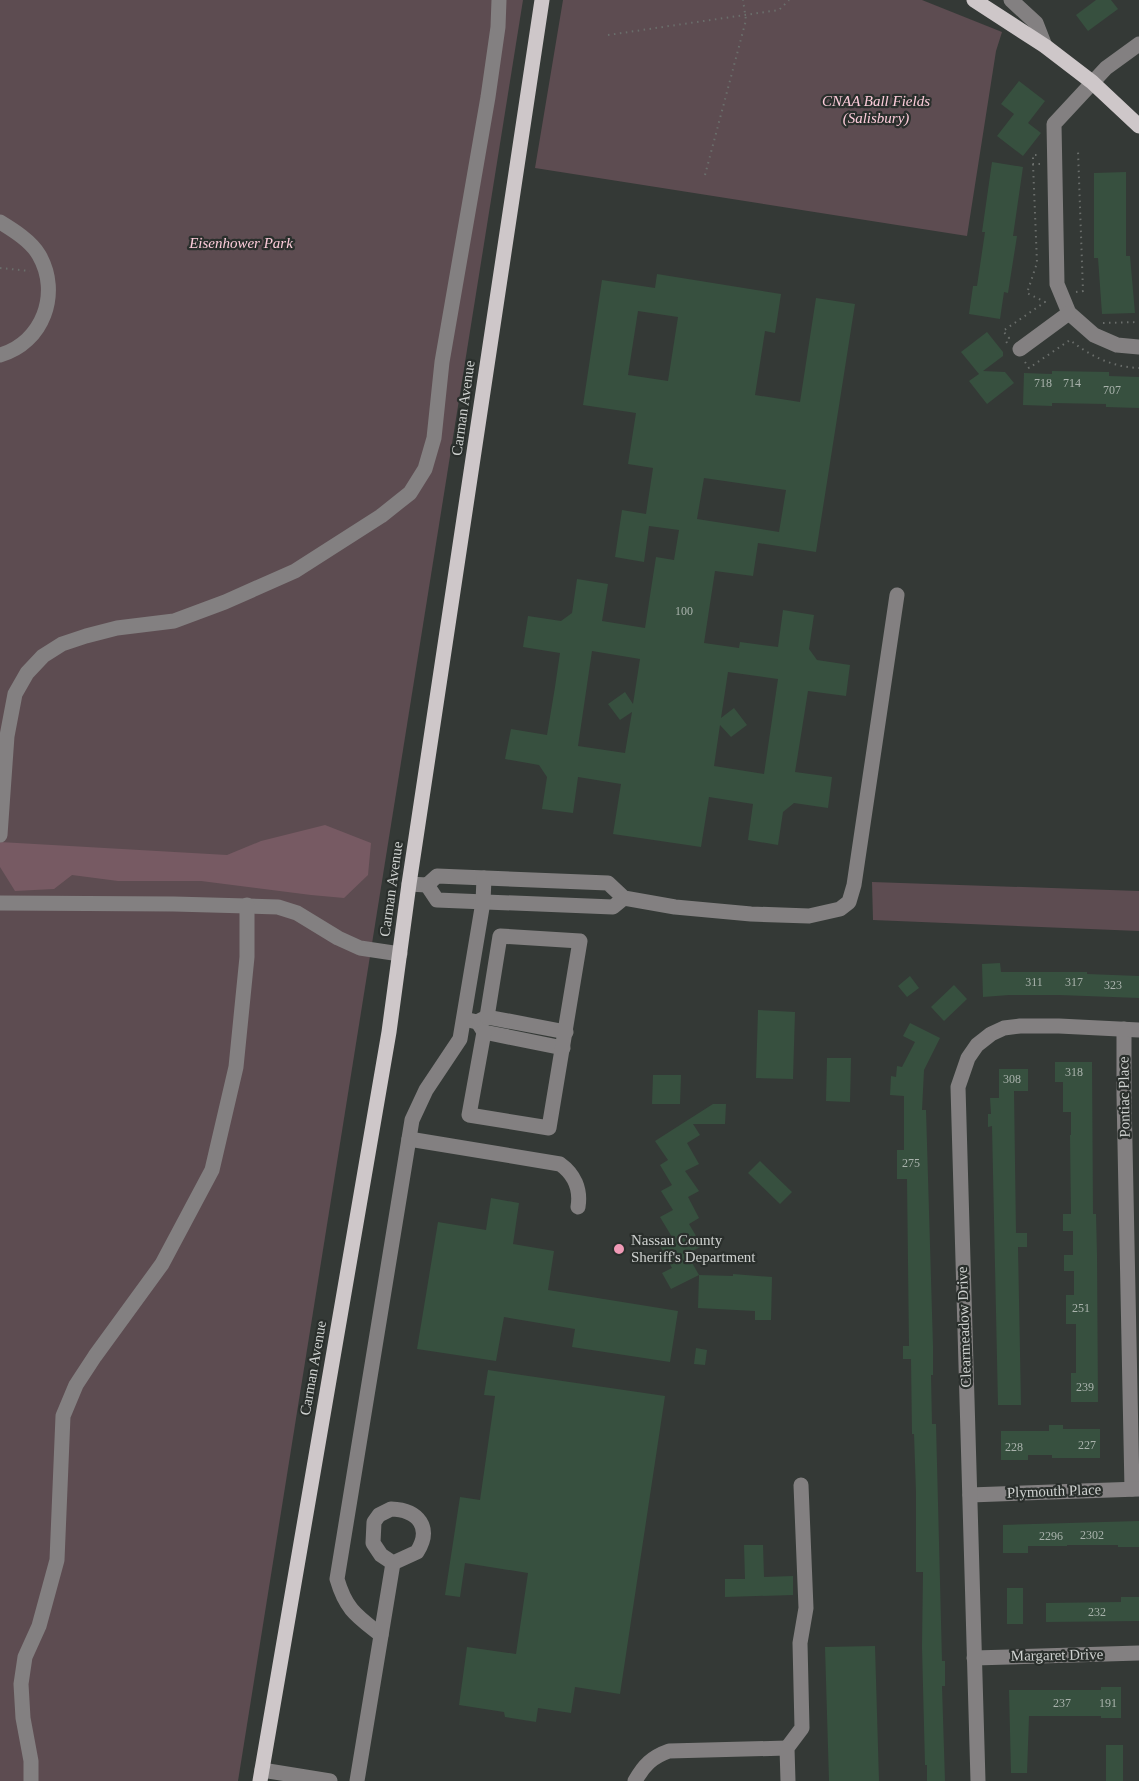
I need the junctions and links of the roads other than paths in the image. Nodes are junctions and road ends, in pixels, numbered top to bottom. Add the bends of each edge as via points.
1 (500, 0) edge
2 (542, 0) edge
3 (974, 0) edge
4 (1011, 0) edge
5 (1139, 44) edge
6 (1045, 46) junction
7 (1092, 82) junction
8 (1139, 126) edge
9 (0, 222) edge
10 (1069, 313) junction
11 (1139, 347) edge
12 (1016, 352) road end
13 (0, 355) edge
14 (897, 595) dead end
15 (0, 835) edge
16 (484, 878) junction
17 (409, 884) junction
18 (427, 885) junction
19 (0, 889) edge
20 (624, 898) junction
21 (483, 902) junction
22 (0, 903) edge
23 (28, 903) junction
24 (247, 905) junction
25 (400, 954) junction
26 (478, 1022) junction
27 (1131, 1030) edge
28 (566, 1032) junction
29 (563, 1048) junction
30 (409, 1139) junction
31 (578, 1207) dead end
32 (801, 1485) dead end
33 (1136, 1489) edge
34 (970, 1496) junction
35 (393, 1563) dead end
36 (381, 1635) junction
37 (1139, 1653) edge
38 (974, 1658) junction
39 (787, 1748) junction
40 (261, 1775) edge
41 (31, 1781) edge
42 (330, 1781) edge
43 (357, 1781) edge
44 (635, 1781) edge
45 (788, 1781) edge
46 (978, 1781) edge

1 - 15 street via 488,97 442,362 434,438 425,469 410,493 381,516 295,571 174,621 86,636 43,656 15,694
2 - 17 main road, Carman Avenue
3 - 6 main road
4 - 6 street via 1036,23
5 - 7 street
6 - 7 main road
7 - 8 main road
7 - 10 street via 1054,124 1057,284
9 - 13 street via 38,253 49,295 43,318 31,339
10 - 11 street via 1094,335 1117,345
10 - 12 street
14 - 20 street via 849,902 840,909 809,916 675,907
16 - 18 street via 437,876
16 - 20 street via 608,883
16 - 21 street
17 - 18 street
17 - 25 main road, Carman Avenue
18 - 21 street via 437,900
19 - 23 street
20 - 21 street via 613,907
21 - 26 street
22 - 23 street
23 - 24 street
24 - 25 street via 297,913 360,948
24 - 41 street via 247,957 236,1067 212,1170 162,1264 76,1385 63,1416 57,1560 39,1626 25,1657 21,1684
25 - 40 main road, Carman Avenue
26 - 28 street
26 - 28 street via 500,936 580,941
26 - 29 street
26 - 29 street via 469,1116 549,1128
26 - 30 street via 460,1039 426,1090 412,1120
27 - 33 street, Pontiac Place
27 - 34 street, Clearmeadow Drive via 1004,1028 976,1045 961,1076 958,1127
28 - 29 street
30 - 31 street via 560,1164 574,1179 580,1196
30 - 36 street via 337,1579 351,1612
32 - 39 street via 806,1608 800,1644 802,1728
33 - 34 street, Plymouth Place
34 - 38 street, Clearmeadow Drive
35 - 36 street
36 - 43 street
37 - 38 street, Margaret Drive
38 - 46 street, Clearmeadow Drive
39 - 44 street via 669,1751 645,1764
39 - 45 street
40 - 42 street

